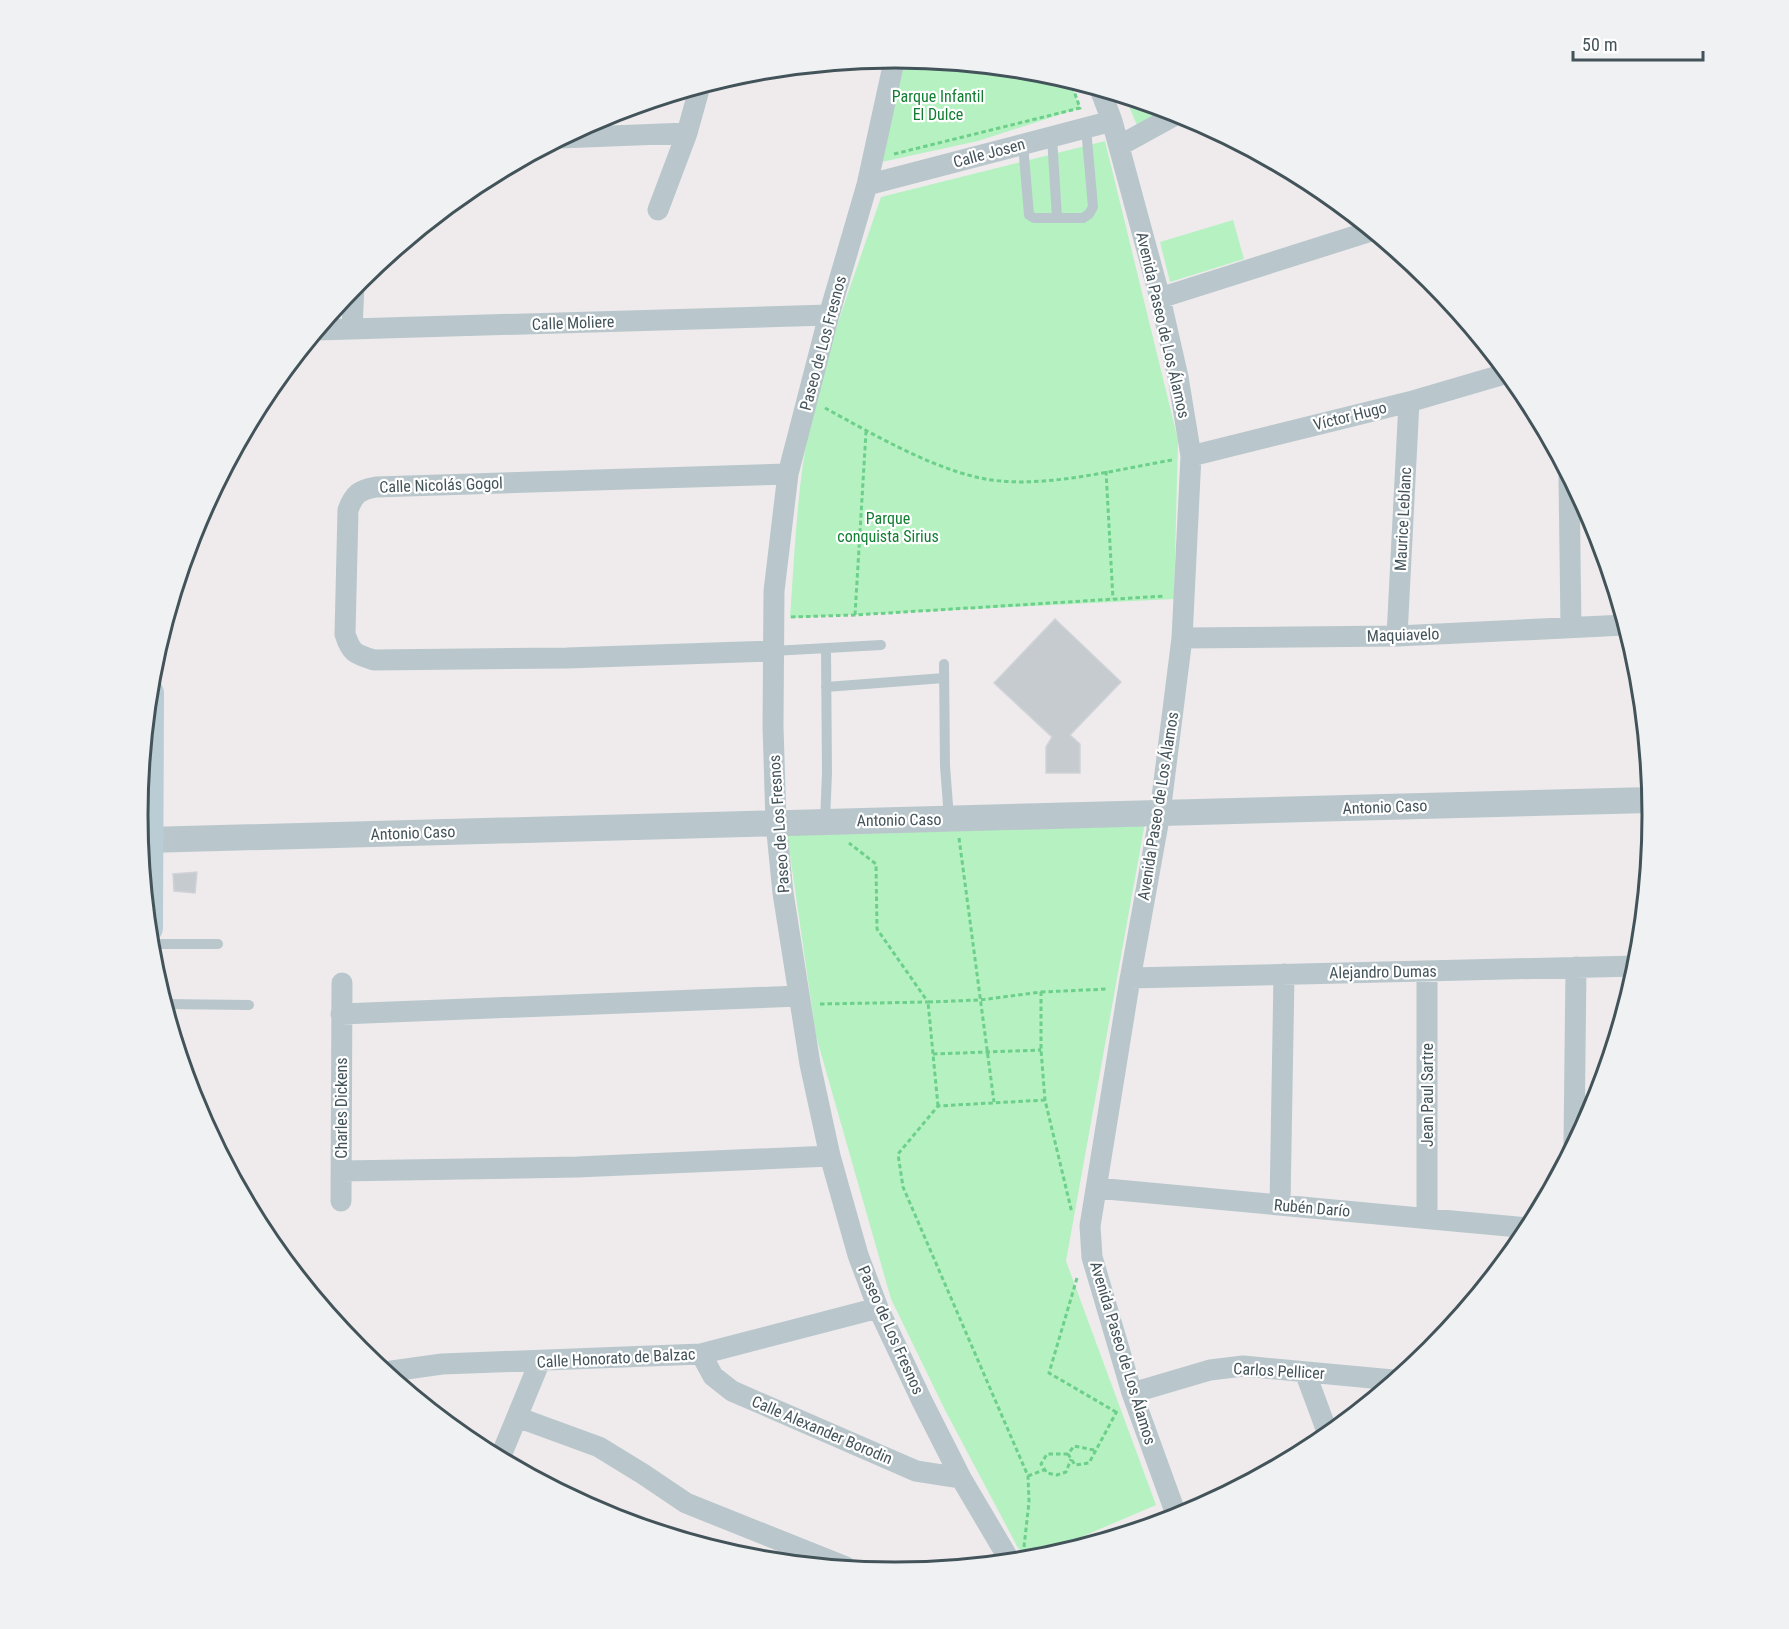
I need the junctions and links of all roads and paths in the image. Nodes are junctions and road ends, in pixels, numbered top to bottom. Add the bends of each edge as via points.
1 (893, 68) edge
2 (1073, 90) edge
3 (698, 94) edge
4 (1103, 98) edge
5 (1168, 119) edge
6 (1112, 121) junction
7 (1086, 128) junction
8 (687, 133) junction
9 (581, 137) edge
10 (1052, 137) junction
11 (1023, 144) junction
12 (1119, 146) junction
13 (892, 154) dead end
14 (867, 185) junction
15 (658, 210) dead end
16 (1058, 218) junction
17 (1363, 234) edge
18 (1160, 298) junction
19 (353, 300) edge
20 (829, 315) junction
21 (352, 329) junction
22 (327, 330) edge
23 (1499, 376) edge
24 (807, 399) junction
25 (1409, 402) junction
26 (866, 432) junction
27 (1191, 456) junction
28 (1106, 471) junction
29 (788, 474) junction
30 (1569, 495) edge
31 (1184, 595) junction
32 (1113, 599) junction
33 (855, 615) junction
34 (775, 618) junction
35 (1617, 625) edge
36 (1571, 628) junction
37 (1397, 636) junction
38 (1182, 638) junction
39 (882, 645) dead end
40 (826, 650) junction
41 (773, 651) junction
42 (944, 664) dead end
43 (944, 678) junction
44 (826, 687) junction
45 (1641, 800) edge
46 (1160, 813) junction
47 (953, 818) junction
48 (825, 822) junction
49 (776, 823) junction
50 (149, 840) edge
51 (847, 842) dead end
52 (159, 944) edge
53 (218, 944) dead end
54 (1626, 966) edge
55 (1576, 967) junction
56 (1427, 971) junction
57 (1284, 974) junction
58 (1129, 981) junction
59 (342, 983) dead end
60 (1041, 992) junction
61 (799, 996) junction
62 (980, 1000) junction
63 (928, 1002) junction
64 (172, 1004) edge
65 (249, 1005) dead end
66 (341, 1014) junction
67 (1041, 1050) junction
68 (987, 1052) junction
69 (933, 1054) junction
70 (1045, 1100) junction
71 (994, 1102) junction
72 (938, 1106) junction
73 (1574, 1123) edge
74 (830, 1156) junction
75 (341, 1171) junction
76 (1096, 1188) junction
77 (341, 1201) dead end
78 (1280, 1204) junction
79 (1427, 1218) junction
80 (1073, 1219) dead end
81 (1518, 1227) edge
82 (1077, 1278) dead end
83 (878, 1308) junction
84 (701, 1354) junction
85 (540, 1361) junction
86 (396, 1370) edge
87 (1305, 1372) junction
88 (1383, 1379) edge
89 (1132, 1393) junction
90 (1116, 1412) junction
91 (517, 1417) junction
92 (1325, 1425) edge
93 (503, 1450) edge
94 (1094, 1450) junction
95 (1068, 1454) junction
96 (1071, 1459) junction
97 (1046, 1469) junction
98 (1028, 1476) junction
99 (961, 1478) junction
100 (1174, 1507) edge
101 (1014, 1551) edge
102 (1018, 1551) edge
103 (823, 1558) edge

1 - 14 street, Paseo de Los Fresnos
2 - 13 path via 1080,108
3 - 8 street
4 - 6 street, Avenida Paseo de Los Álamos
5 - 12 street
6 - 7 street, Calle Josen
6 - 12 street, Avenida Paseo de Los Álamos
7 - 10 street, Calle Josen
7 - 16 lane via 1094,207 1083,218
8 - 9 street
8 - 15 street
10 - 11 street, Calle Josen
10 - 16 lane
11 - 14 street, Calle Josen
11 - 16 lane via 1029,215
12 - 18 street, Avenida Paseo de Los Álamos
14 - 20 street, Paseo de Los Fresnos
17 - 18 street
18 - 27 street, Avenida Paseo de Los Álamos
19 - 21 street
20 - 21 street, Calle Moliere
20 - 24 street, Paseo de Los Fresnos
21 - 22 street, Calle Moliere
23 - 25 street, Víctor Hugo
24 - 26 path
24 - 29 street, Paseo de Los Fresnos
25 - 27 street, Víctor Hugo
25 - 37 street, Maurice Leblanc
26 - 28 path via 969,476 1001,482
26 - 33 path
27 - 28 path
27 - 31 street, Avenida Paseo de Los Álamos
28 - 32 path
29 - 34 street, Paseo de Los Fresnos via 774,591
29 - 41 street, Calle Nicolás Gogol via 376,487 361,489 348,510 345,634 350,648 358,655 385,660
30 - 36 street
31 - 32 path
31 - 38 street, Avenida Paseo de Los Álamos
32 - 33 path
33 - 34 path
34 - 41 street, Paseo de Los Fresnos
35 - 36 street, Maquiavelo
36 - 37 street, Maquiavelo
37 - 38 street, Maquiavelo
38 - 46 street, Avenida Paseo de Los Álamos
39 - 40 lane
40 - 41 lane
40 - 44 lane
41 - 49 street, Paseo de Los Fresnos
42 - 43 lane
43 - 44 lane
43 - 47 lane
44 - 48 lane
45 - 46 street, Antonio Caso
46 - 47 street, Antonio Caso
46 - 58 street, Avenida Paseo de Los Álamos
47 - 48 street, Antonio Caso
47 - 62 path
48 - 49 street, Antonio Caso
49 - 50 street, Antonio Caso
49 - 61 street, Paseo de Los Fresnos
51 - 63 path via 876,864 877,928
52 - 53 lane
54 - 55 street, Alejandro Dumas
55 - 56 street, Alejandro Dumas
55 - 73 street
56 - 57 street, Alejandro Dumas
56 - 79 street, Jean Paul Sartre
57 - 58 street, Alejandro Dumas
57 - 78 street
58 - 60 path via 1107,989
58 - 76 street, Avenida Paseo de Los Álamos
59 - 66 street, Charles Dickens
60 - 62 path
60 - 67 path
61 - 63 path via 815,1005
61 - 66 street
61 - 74 street, Paseo de Los Fresnos
62 - 63 path
62 - 68 path
63 - 69 path
64 - 65 lane
66 - 75 street, Charles Dickens
67 - 68 path
67 - 70 path
68 - 69 path
68 - 71 path
69 - 72 path
70 - 71 path
70 - 80 path
71 - 72 path
72 - 98 path via 898,1154 903,1187
74 - 75 street, Charles Dickens via 578,1167
74 - 83 street, Paseo de Los Fresnos via 858,1255
75 - 77 street
76 - 78 street, Rubén Darío
76 - 89 street, Avenida Paseo de Los Álamos via 1090,1226 1092,1257
78 - 79 street, Rubén Darío
79 - 81 street, Rubén Darío
82 - 90 path via 1049,1373
83 - 84 street, Calle Honorato de Balzac
83 - 99 street, Paseo de Los Fresnos
84 - 85 street, Calle Honorato de Balzac
84 - 99 street, Calle Alexander Borodin via 713,1376 732,1391 916,1471
85 - 86 street, Calle Honorato de Balzac via 442,1364
85 - 91 street
87 - 88 street, Carlos Pellicer
87 - 89 street, Carlos Pellicer via 1243,1366 1210,1370
87 - 92 street
89 - 90 path
89 - 100 street, Avenida Paseo de Los Álamos
90 - 94 path
91 - 93 street
91 - 103 street via 598,1446 686,1503
94 - 95 path via 1074,1446
94 - 96 path via 1089,1463 1075,1465
95 - 96 path
95 - 97 path via 1047,1454 1041,1464
96 - 97 path via 1066,1472 1057,1475 1047,1473
97 - 98 path
98 - 102 path via 1029,1502
99 - 101 street, Paseo de Los Fresnos

